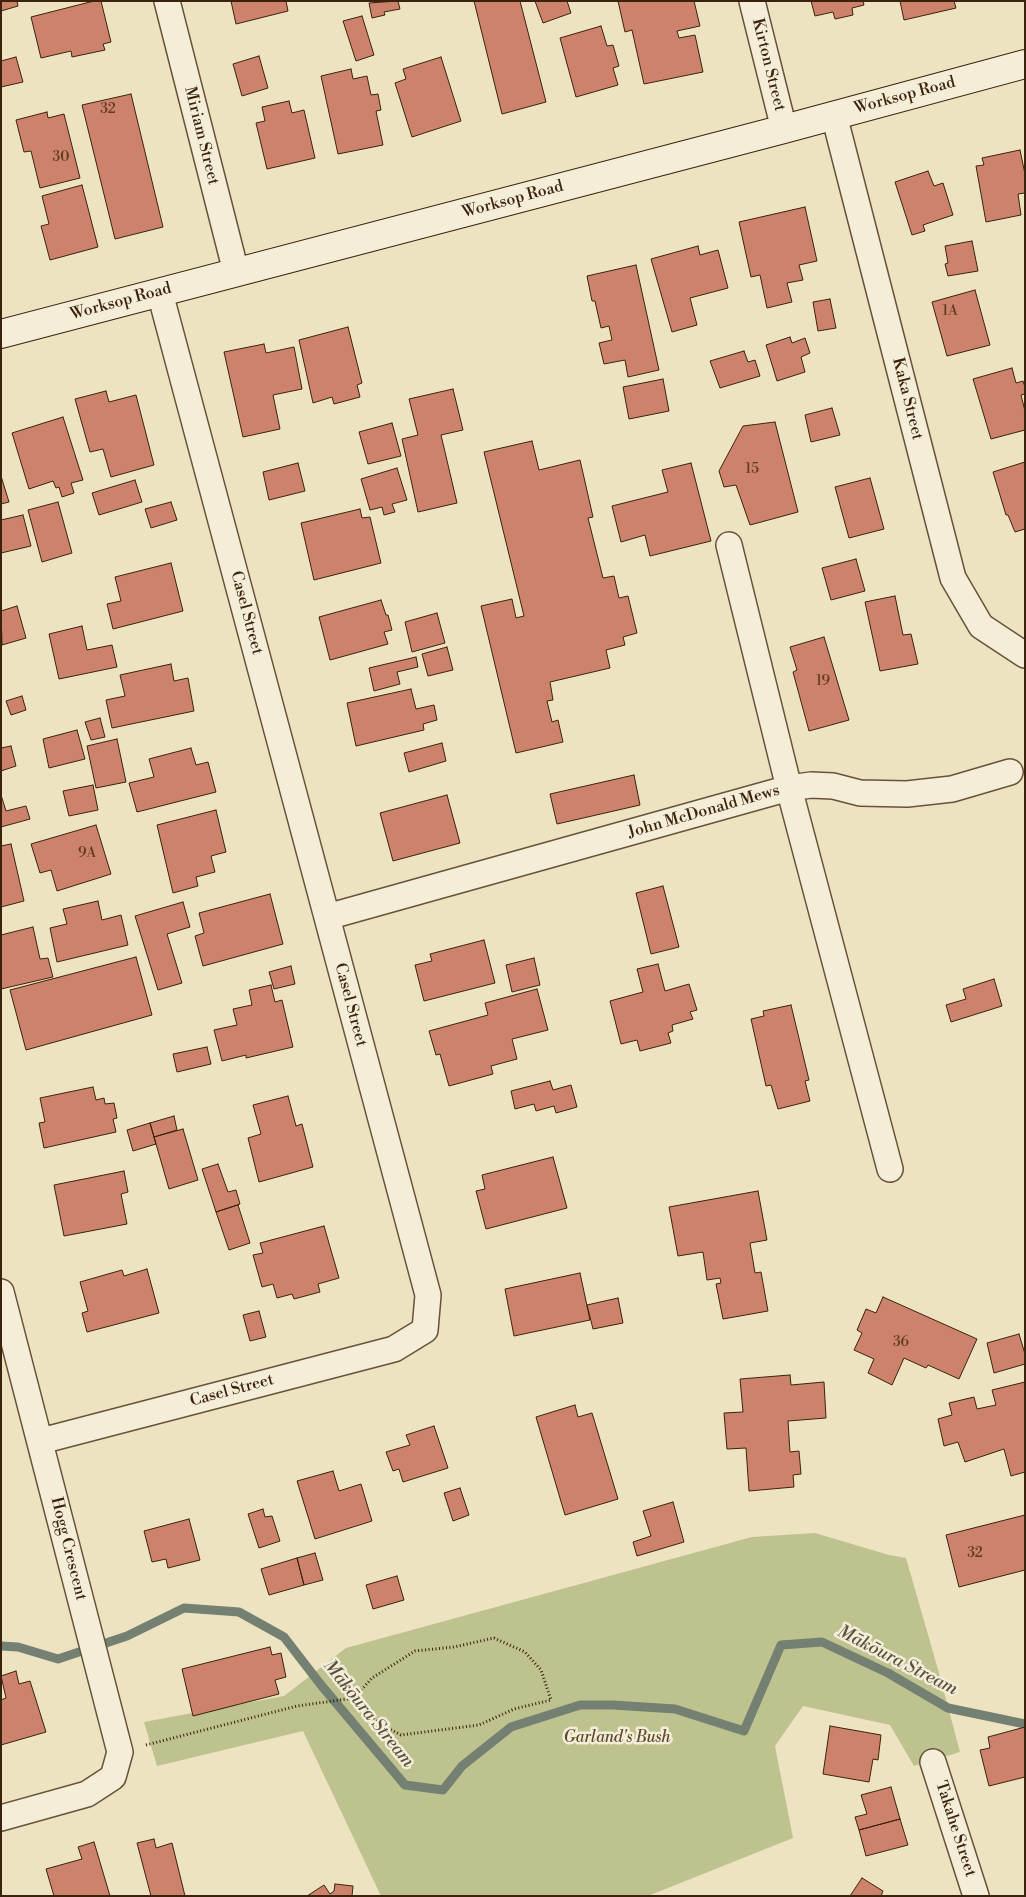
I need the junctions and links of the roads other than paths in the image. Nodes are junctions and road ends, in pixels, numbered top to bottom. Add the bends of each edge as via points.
1 (166, 1) edge
2 (752, 1) edge
3 (1025, 64) edge
4 (834, 115) junction
5 (784, 129) junction
6 (236, 272) junction
7 (160, 293) junction
8 (1, 334) edge
9 (729, 546) dead end
10 (1025, 655) edge
11 (1010, 772) dead end
12 (789, 788) junction
13 (327, 917) junction
14 (890, 1169) dead end
15 (1, 1292) edge
16 (41, 1440) junction
17 (933, 1762) dead end
18 (1, 1818) edge
19 (976, 1896) edge

1 - 6 street, Miriam Street
2 - 5 street, Kirton Street
3 - 4 street, Worksop Road
4 - 5 street, Worksop Road
4 - 10 street, Kaka Street via 953,578 980,626
5 - 6 street, Worksop Road
6 - 7 street, Worksop Road
7 - 8 street, Worksop Road
7 - 13 street, Casel Street
9 - 12 street
11 - 12 street via 952,789 907,794 860,793 833,786
12 - 13 street, John McDonald Mews
12 - 14 street, John McDonald Mews
13 - 16 street, Casel Street via 428,1296 425,1330 394,1349
15 - 16 street, Hogg Crescent
16 - 18 street, Hogg Crescent via 120,1752 113,1777 87,1794
17 - 19 street, Takahe Street

